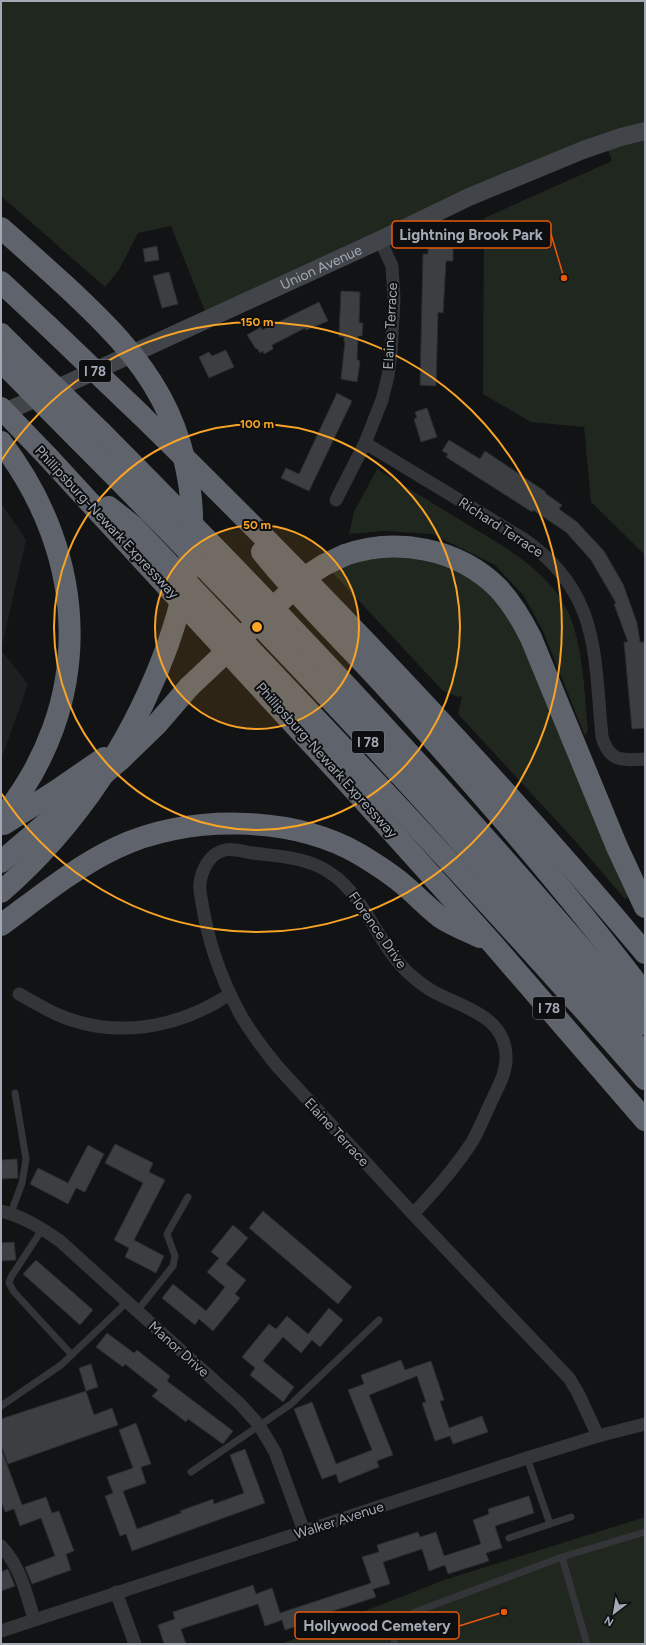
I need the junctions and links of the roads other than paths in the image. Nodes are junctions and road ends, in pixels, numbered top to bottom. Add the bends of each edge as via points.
1 (645, 131) edge
2 (1, 228) edge
3 (380, 240) junction
4 (1, 282) edge
5 (5, 347) edge
6 (1, 408) edge
7 (1, 414) edge
8 (1, 442) edge
9 (365, 443) junction
10 (48, 457) junction
11 (200, 472) junction
12 (336, 500) dead end
13 (189, 687) junction
14 (645, 759) edge
15 (1, 819) edge
16 (1, 826) edge
17 (292, 858) joint
18 (1, 862) edge
19 (1, 892) edge
20 (645, 907) edge
21 (1, 925) edge
22 (492, 943) junction
23 (645, 953) edge
24 (19, 994) dead end
25 (230, 994) junction
26 (645, 994) edge
27 (645, 1024) edge
28 (645, 1055) edge
29 (645, 1079) edge
30 (15, 1093) dead end
31 (645, 1120) edge
32 (188, 1197) dead end
33 (6, 1212) edge
34 (413, 1214) junction
35 (43, 1228) junction
36 (127, 1302) junction
37 (137, 1311) junction
38 (379, 1320) dead end
39 (72, 1355) junction
40 (1, 1406) edge
41 (645, 1424) edge
42 (259, 1425) junction
43 (598, 1436) junction
44 (527, 1458) junction
45 (191, 1472) dead end
46 (571, 1517) dead end
47 (550, 1524) junction
48 (304, 1532) junction
49 (645, 1532) edge
50 (509, 1538) dead end
51 (1, 1546) edge
52 (562, 1557) junction
53 (116, 1592) junction
54 (34, 1619) junction
55 (1, 1630) edge
56 (135, 1644) edge
57 (395, 1644) edge
58 (587, 1644) edge

1 - 3 street, Union Avenue via 583,150 469,198
2 - 19 highway, bridge via 109,327 150,380 168,413 183,455 191,498 192,527 190,560 180,607 157,673 135,720 101,778 71,819 37,858
3 - 7 street, Union Avenue
3 - 9 street, Elaine Terrace via 392,266 394,299 391,353 382,400
4 - 11 highway, I 78, bridge
5 - 27 highway, I 78, bridge via 101,432 234,567 380,722 546,908
5 - 28 highway, I 78, bridge via 79,440 243,608 416,793 559,953
6 - 10 highway, Phillipsburg-Newark Expressway / I 78, bridge
8 - 15 highway via 19,468 52,532 60,554 69,604 69,655 66,679 54,726 27,783
9 - 12 street, Elaine Terrace
9 - 14 street, Richard Terrace via 536,547 564,575 574,590 589,624 604,745 611,754 621,760
10 - 22 highway, Phillipsburg-Newark Expressway / I 78
10 - 29 highway via 138,532 431,840
11 - 23 highway, I 78 via 304,576 468,752
11 - 26 highway via 283,578 451,760 556,883
13 - 16 highway via 110,753
13 - 18 highway via 157,724 120,760
13 - 20 highway, bridge via 308,576 344,555 390,546 414,547 437,552 459,561 480,573 498,588 519,615
17 - 25 street, Elaine Terrace via 226,849 213,856 204,868 200,884 204,918 212,950
17 - 34 street, Florence Drive via 319,866 339,878 353,893 397,960 412,976 434,992 480,1013 496,1027 501,1036 506,1067 472,1141 436,1190
21 - 22 highway via 75,871 117,847 141,838 188,827 235,824 311,834 358,853 402,884 440,917
22 - 31 highway, Phillipsburg-Newark Expressway / I 78
24 - 25 street via 72,1020 126,1028 145,1027 181,1019 204,1010
25 - 34 street, Elaine Terrace via 256,1040 277,1066
30 - 33 lane via 26,1159 22,1183
32 - 37 lane via 166,1234 175,1256 173,1266
33 - 35 street, Manor Drive
34 - 43 street, Elaine Terrace via 569,1378
35 - 36 street, Manor Drive
35 - 39 lane via 9,1283 14,1292
36 - 37 street, Manor Drive
36 - 39 lane
37 - 42 street, Manor Drive via 240,1404
38 - 42 lane via 291,1404
39 - 40 lane
41 - 43 street, Walker Avenue
42 - 45 lane
42 - 48 street, Manor Drive via 276,1452
43 - 44 street, Walker Avenue
44 - 47 lane
44 - 48 street, Walker Avenue
46 - 47 lane
47 - 50 lane
48 - 53 street, Walker Avenue
49 - 52 lane
51 - 54 street via 19,1572
52 - 57 lane via 414,1612 400,1622 394,1639
52 - 58 lane
53 - 54 street, Walker Avenue
53 - 56 street
54 - 55 street, Walker Avenue

